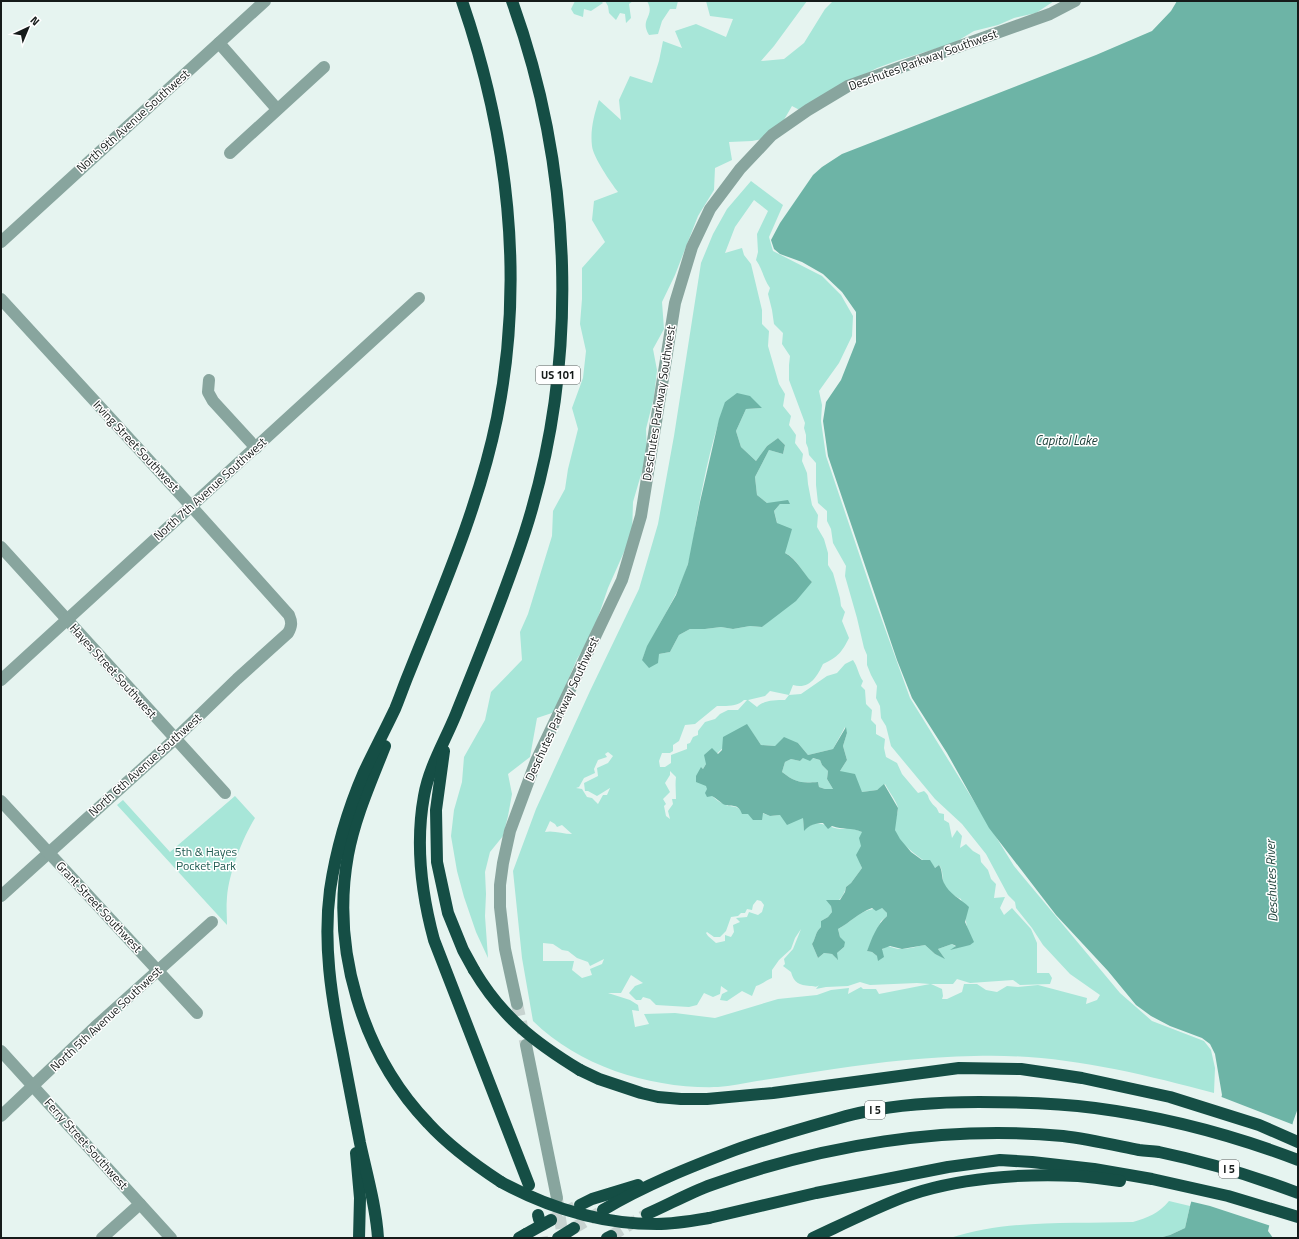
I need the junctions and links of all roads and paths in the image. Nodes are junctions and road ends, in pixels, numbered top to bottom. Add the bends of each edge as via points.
1 (265, 1) edge
2 (462, 1) edge
3 (512, 1) edge
4 (1075, 1) edge
5 (219, 43) junction
6 (324, 67) dead end
7 (277, 109) junction
8 (230, 153) dead end
9 (1, 242) edge
10 (419, 298) dead end
11 (1, 299) edge
12 (209, 380) dead end
13 (256, 448) junction
14 (191, 506) junction
15 (1, 548) edge
16 (66, 620) junction
17 (288, 633) joint
18 (1, 680) edge
19 (395, 708) junction
20 (446, 738) junction
21 (175, 739) junction
22 (225, 793) dead end
23 (1, 801) edge
24 (48, 852) junction
25 (1, 896) edge
26 (212, 922) dead end
27 (158, 971) junction
28 (517, 1004) tunnel mouth
29 (198, 1012) dead end
30 (526, 1045) tunnel mouth
31 (1, 1051) edge
32 (33, 1086) junction
33 (351, 1100) junction
34 (1, 1116) edge
35 (1298, 1142) edge
36 (1298, 1160) edge
37 (683, 1171) junction
38 (1152, 1179) junction
39 (529, 1185) dead end
40 (1298, 1193) edge
41 (557, 1198) tunnel mouth
42 (140, 1204) junction
43 (580, 1205) tunnel mouth
44 (603, 1210) tunnel mouth
45 (647, 1214) tunnel mouth
46 (1298, 1217) edge
47 (542, 1218) tunnel mouth
48 (574, 1228) tunnel mouth
49 (522, 1236) edge
50 (102, 1238) edge
51 (171, 1238) edge
52 (359, 1238) edge
53 (378, 1238) edge
54 (558, 1238) edge
55 (813, 1238) edge

1 - 5 street, North 9th Avenue Southwest
2 - 19 highway via 486,77 503,164 510,251 508,337 504,379 496,420 475,501
3 - 20 highway, US 101 via 542,103 556,190 562,277 558,378 540,476 525,532 494,620
4 - 28 street, Deschutes Parkway Southwest via 1050,14 848,86 772,135 740,169 710,209 692,247 675,303 641,516 622,580 536,761 510,831 500,885 500,907 505,949
5 - 7 street
5 - 9 street, North 9th Avenue Southwest
6 - 7 street
7 - 8 street
10 - 13 street, North 7th Avenue Southwest
11 - 14 street, Irving Street Southwest
12 - 13 street via 208,392 213,401
13 - 14 street, North 7th Avenue Southwest
14 - 16 street, North 7th Avenue Southwest
14 - 17 street, Irving Street Southwest via 288,615 292,622
15 - 16 street, Hayes Street Southwest
16 - 18 street, North 7th Avenue Southwest
16 - 21 street, Hayes Street Southwest
17 - 21 street, North 6th Avenue Southwest
19 - 33 highway via 363,775 349,813 330,891 328,969
19 - 38 highway, bridge via 388,737 353,833 345,875 345,935 354,992 382,1060 415,1108 449,1143 501,1182 551,1206 583,1215 617,1222 657,1224 708,1218 816,1193 948,1167 1000,1160 1094,1169
20 - 35 highway, bridge via 436,810 437,862 448,913 474,970 495,1002 517,1025 554,1054 580,1070 641,1093 680,1099 773,1093 958,1068 1021,1070 1082,1078 1170,1097 1259,1126
20 - 39 highway via 428,779 420,819 420,862 427,912 445,971
21 - 22 street, Hayes Street Southwest
21 - 24 street, North 6th Avenue Southwest
23 - 24 street, Grant Street Southwest
24 - 25 street, North 6th Avenue Southwest
24 - 27 street, Grant Street Southwest
26 - 27 street, North 5th Avenue Southwest
27 - 29 street, Grant Street Southwest
27 - 32 street, North 5th Avenue Southwest
30 - 41 street
31 - 32 street, Ferry Street Southwest
32 - 34 street, North 5th Avenue Southwest
32 - 42 street, Ferry Street Southwest
33 - 52 highway via 360,1198
33 - 53 highway via 374,1205
36 - 37 highway, I 5 via 1228,1136 1139,1114 1048,1103 955,1102 864,1112 775,1136
37 - 43 highway
37 - 44 highway, I 5 via 643,1188
38 - 46 highway via 1228,1196
38 - 55 highway via 1143,1183 1078,1176 1021,1176 954,1184 905,1197
40 - 45 highway, I 5 via 1238,1171 1158,1152 1063,1136 970,1134 895,1139 837,1149 710,1186
42 - 50 street
42 - 51 street, Ferry Street Southwest
47 - 49 highway, bridge
48 - 54 highway, bridge

